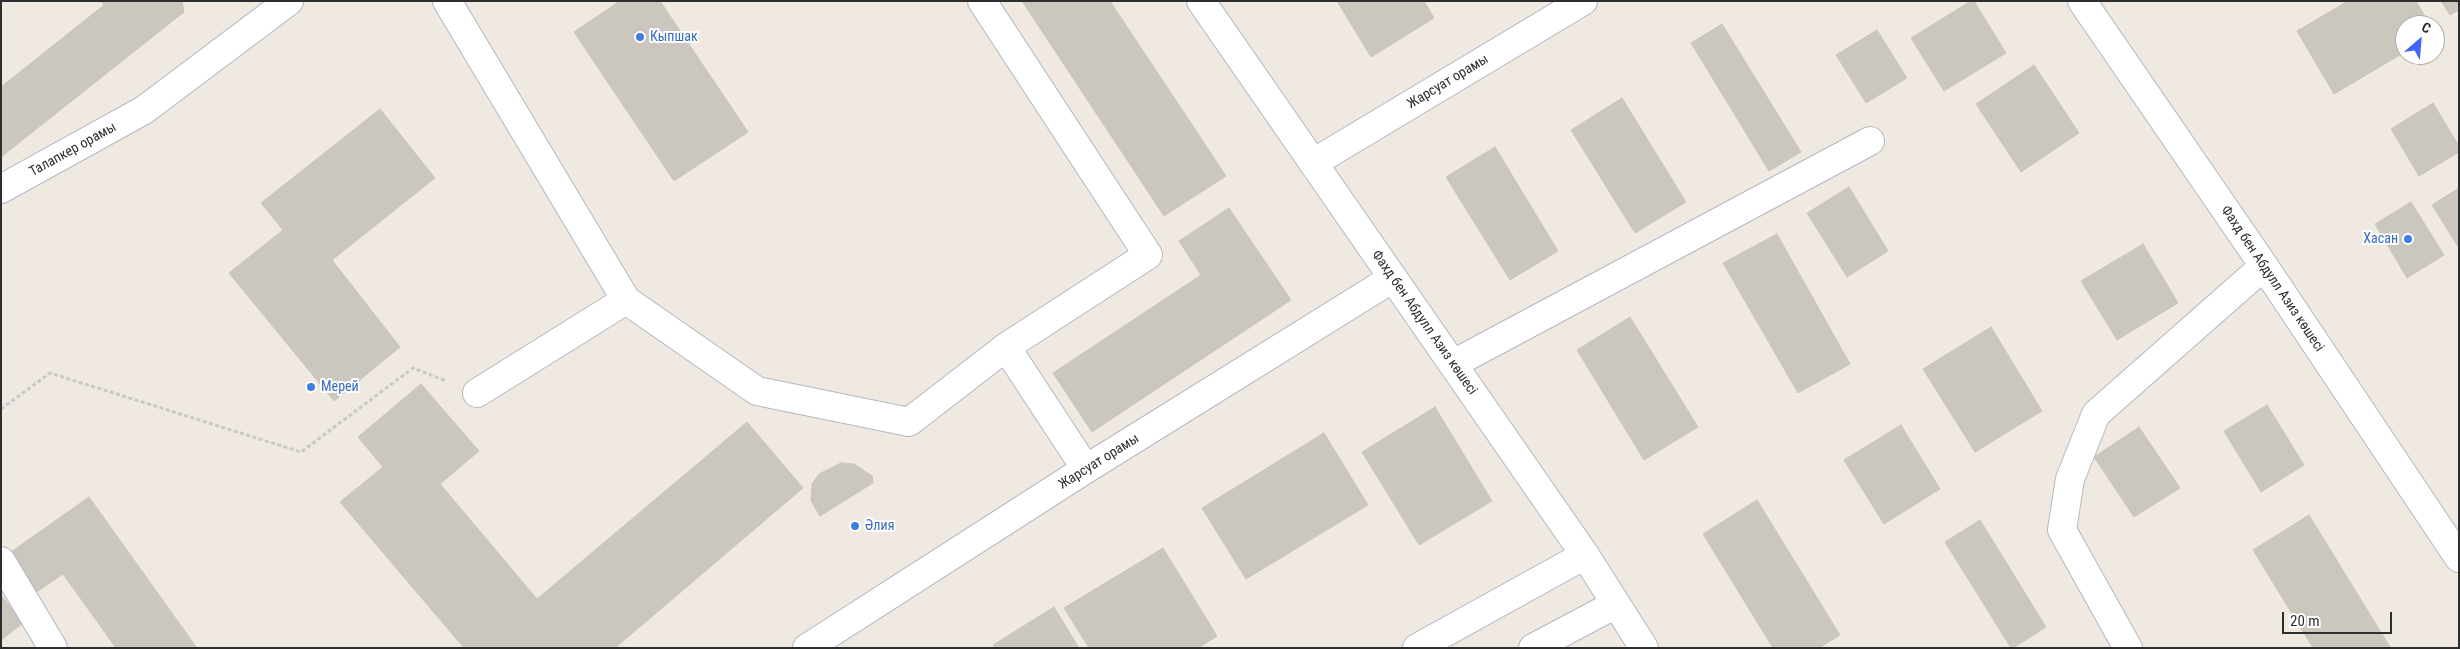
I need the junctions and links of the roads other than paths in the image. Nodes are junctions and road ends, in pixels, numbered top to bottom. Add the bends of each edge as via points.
1 (289, 1) edge
2 (447, 1) edge
3 (982, 1) edge
4 (1201, 1) edge
5 (1583, 1) edge
6 (2082, 1) edge
7 (1870, 141) dead end
8 (1313, 163) junction
9 (1, 189) edge
10 (2264, 266) junction
11 (1393, 278) junction
12 (626, 300) junction
13 (1006, 347) junction
14 (1453, 364) junction
15 (477, 393) road end
16 (1086, 469) junction
17 (1585, 555) junction
18 (2459, 558) edge
19 (1, 561) edge
20 (1616, 604) junction
21 (53, 648) edge
22 (807, 648) edge
23 (1417, 648) edge
24 (1533, 648) edge
25 (1644, 648) edge
26 (2128, 648) edge

1 - 9 street, Талапкер орамы via 144,110
2 - 12 street
3 - 13 street via 1148,255
4 - 8 street, Фахд бен Абдулл Азиз көшесі
5 - 8 street, Жарсуат орамы
6 - 10 street, Фахд бен Абдулл Азиз көшесі
7 - 14 street
8 - 11 street, Фахд бен Абдулл Азиз көшесі
10 - 18 street, Фахд бен Абдулл Азиз көшесі
10 - 26 street via 2096,414 2070,479 2062,530
11 - 14 street, Фахд бен Абдулл Азиз көшесі
11 - 16 street, Жарсуат орамы
12 - 13 street via 757,391 909,422
12 - 15 street
13 - 16 street
14 - 17 street, Фахд бен Абдулл Азиз көшесі
16 - 22 street, Жарсуат орамы
17 - 20 street, Фахд бен Абдулл Азиз көшесі
17 - 23 street
19 - 21 street
20 - 24 street
20 - 25 street, Фахд бен Абдулл Азиз көшесі

